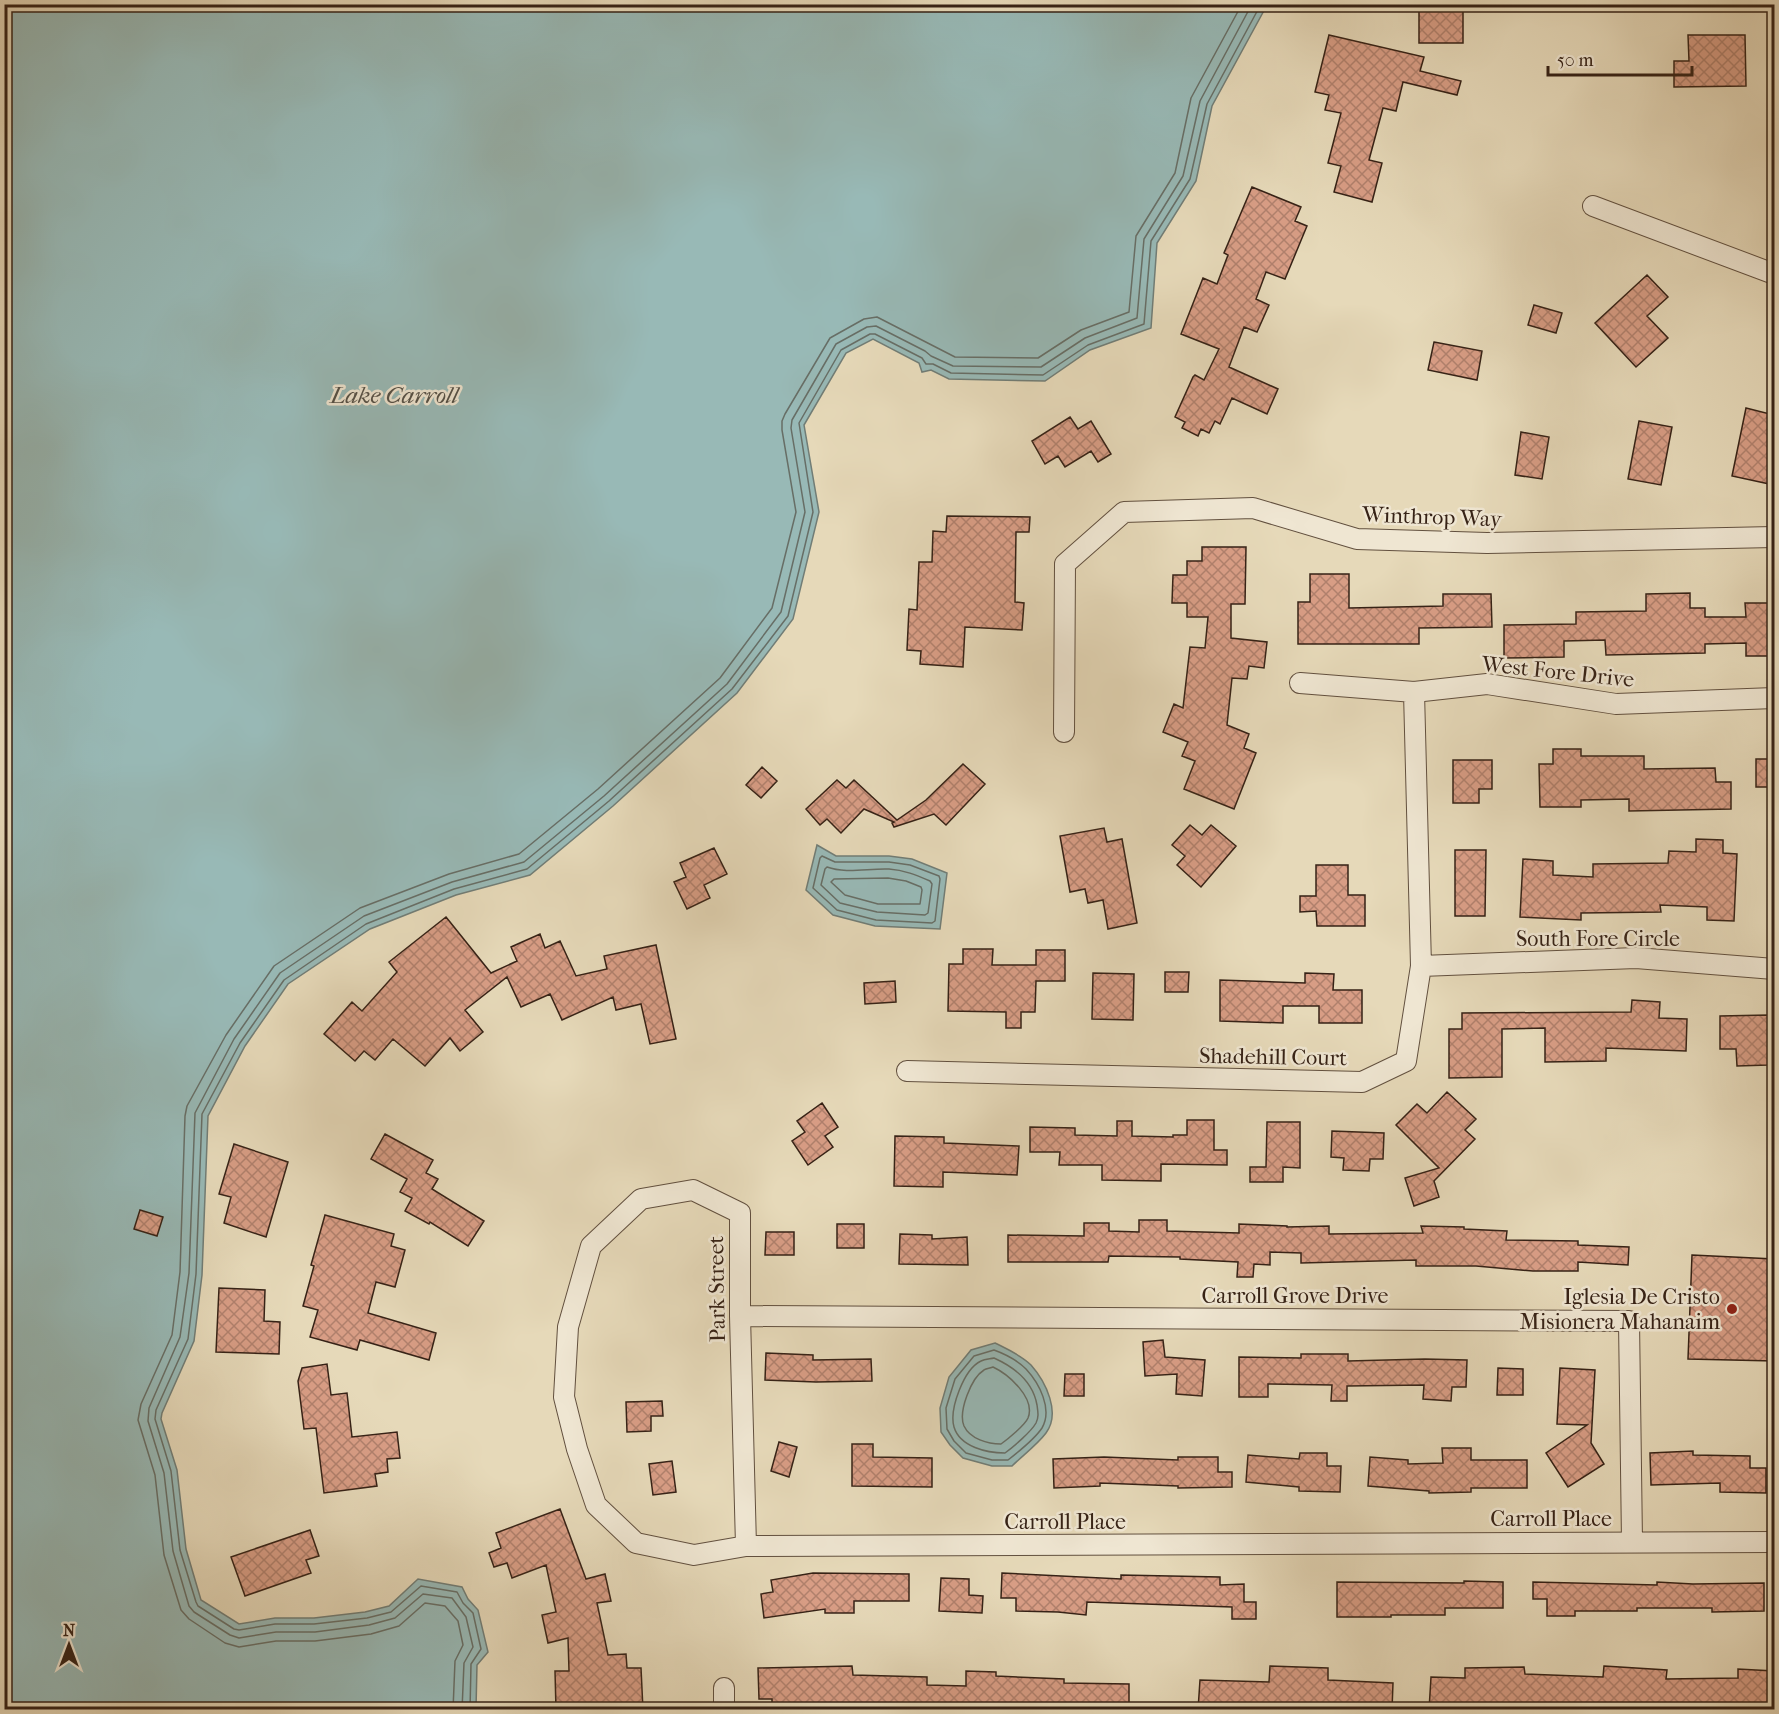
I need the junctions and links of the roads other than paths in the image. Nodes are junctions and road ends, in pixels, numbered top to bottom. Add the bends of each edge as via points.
1 (1593, 206) dead end
2 (1774, 274) edge
3 (1774, 537) edge
4 (1300, 683) dead end
5 (1414, 692) junction
6 (1774, 698) edge
7 (1064, 732) dead end
8 (1421, 966) junction
9 (1774, 969) edge
10 (907, 1071) dead end
11 (579, 1288) joint
12 (740, 1316) junction
13 (1632, 1542) junction
14 (1774, 1542) edge
15 (746, 1546) junction
16 (724, 1688) dead end
17 (724, 1710) edge

1 - 2 street
3 - 7 street, Winthrop Way via 1487,543 1357,540 1252,508 1124,512 1065,564
4 - 5 street, West Fore Drive
5 - 6 street, West Fore Drive via 1487,684 1616,704
5 - 8 street, Shadehill Court
8 - 9 street, South Fore Circle via 1636,958
8 - 10 street, Shadehill Court via 1407,1061 1362,1082
11 - 12 street, Park Street via 591,1246 641,1199 693,1190 740,1213
11 - 15 street, Carroll Place via 568,1327 564,1397 596,1505 636,1543 694,1555
12 - 13 street, Carroll Grove Drive via 1629,1321
12 - 15 street, Park Street
13 - 14 street, Carroll Place
13 - 15 street, Carroll Place
16 - 17 street

